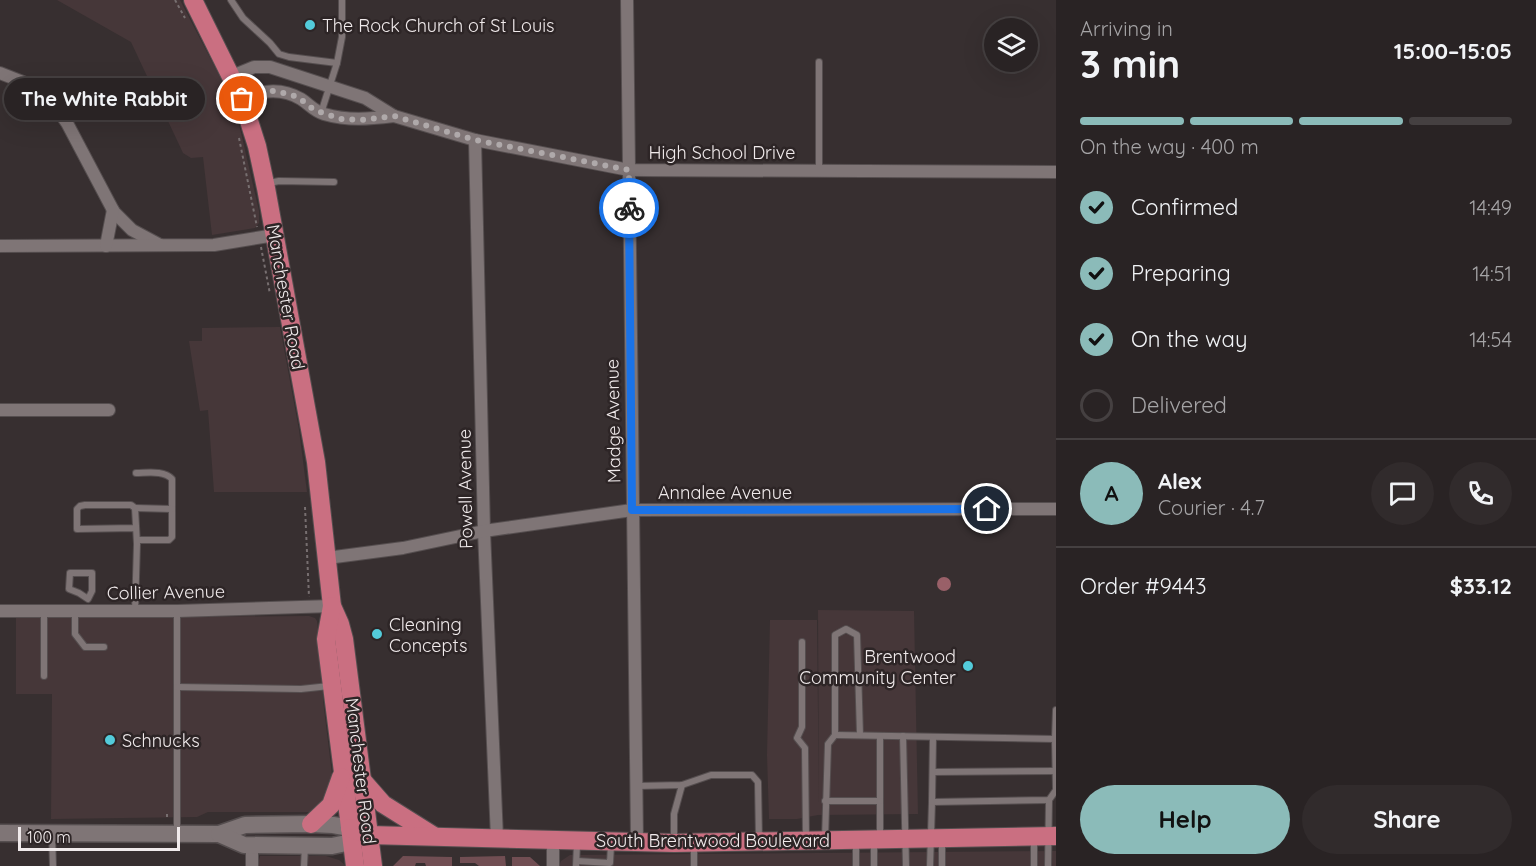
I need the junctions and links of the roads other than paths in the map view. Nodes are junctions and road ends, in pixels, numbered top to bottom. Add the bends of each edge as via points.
1 (193, 0) edge
2 (231, 0) edge
3 (342, 0) edge
4 (627, 0) edge
5 (819, 62) dead end
6 (337, 63) junction
7 (0, 73) edge
8 (232, 76) junction
9 (328, 87) junction
10 (242, 99) junction
11 (321, 113) junction
12 (394, 116) junction
13 (475, 140) junction
14 (629, 170) junction
15 (819, 170) junction
16 (1056, 172) edge
17 (334, 182) dead end
18 (265, 184) junction
19 (113, 210) junction
20 (275, 236) junction
21 (0, 246) edge
22 (106, 246) junction
23 (164, 246) junction
24 (0, 410) edge
25 (109, 410) dead end
26 (136, 473) dead end
27 (133, 506) junction
28 (172, 509) junction
29 (1056, 509) edge
30 (632, 510) junction
31 (135, 528) junction
32 (483, 531) junction
33 (137, 540) junction
34 (327, 558) junction
35 (88, 605) junction
36 (332, 606) junction
37 (0, 611) edge
38 (44, 611) junction
39 (75, 611) junction
40 (135, 611) junction
41 (177, 611) junction
42 (802, 642) dead end
43 (104, 647) dead end
44 (44, 676) dead end
45 (332, 686) junction
46 (177, 687) junction
47 (1056, 710) edge
48 (835, 735) junction
49 (860, 735) junction
50 (880, 736) junction
51 (903, 736) junction
52 (933, 738) junction
53 (1055, 739) edge
54 (1055, 771) edge
55 (342, 772) junction
56 (933, 772) junction
57 (362, 779) junction
58 (682, 785) junction
59 (636, 786) junction
60 (1056, 790) edge
61 (1049, 800) junction
62 (825, 801) junction
63 (880, 801) junction
64 (932, 802) junction
65 (311, 824) junction
66 (0, 833) edge
67 (177, 833) junction
68 (52, 834) junction
69 (219, 834) junction
70 (350, 835) junction
71 (369, 835) junction
72 (1046, 836) edge
73 (436, 837) junction
74 (497, 838) junction
75 (936, 838) junction
76 (877, 839) junction
77 (906, 839) junction
78 (553, 840) junction
79 (577, 840) junction
80 (806, 840) junction
81 (825, 840) junction
82 (856, 840) junction
83 (611, 841) junction
84 (637, 841) junction
85 (759, 841) junction
86 (694, 842) junction
87 (674, 843) junction
88 (252, 845) junction
89 (305, 846) junction
90 (577, 864) edge
91 (53, 866) edge
92 (252, 866) edge
93 (304, 866) edge
94 (355, 866) edge
95 (373, 866) edge
96 (553, 866) edge
97 (694, 866) edge
98 (856, 866) edge
99 (874, 866) edge
100 (906, 866) edge
101 (930, 866) edge
102 (942, 866) edge
103 (1034, 866) edge
104 (1048, 866) edge

1 - 8 main road, Manchester Road
2 - 6 lane via 279,54
3 - 6 lane
4 - 14 street, Madge Avenue
5 - 15 lane
6 - 9 lane
7 - 19 street via 28,84 56,107
8 - 9 street, High School Drive via 270,67
8 - 10 main road, Manchester Road
9 - 11 lane
9 - 12 street, High School Drive via 365,98
10 - 11 street, High School Drive via 261,91 276,91 298,97
10 - 18 main road, Manchester Road
11 - 12 street, High School Drive via 362,120
12 - 13 street, High School Drive
13 - 14 street, High School Drive
13 - 32 street, Powell Avenue
14 - 15 street, High School Drive
14 - 30 street, Madge Avenue
15 - 16 street, High School Drive
17 - 18 lane
18 - 20 main road, Manchester Road
19 - 22 street
19 - 23 street via 138,234
20 - 23 street via 214,245
20 - 34 main road, Manchester Road via 316,462
21 - 22 street
22 - 23 street
24 - 25 street
26 - 28 lane via 170,476
27 - 28 lane
27 - 31 lane
27 - 31 lane via 80,506 77,529
28 - 33 lane via 169,540
29 - 30 street, Annalee Avenue
30 - 32 street, Annalee Avenue
30 - 59 street, Madge Avenue
31 - 33 lane
32 - 34 street, Annalee Avenue via 404,549
32 - 74 street, Powell Avenue
33 - 40 lane
34 - 36 main road, Manchester Road
35 - 35 lane via 92,573 70,573 69,589
35 - 39 street, Collier Avenue
35 - 40 street, Collier Avenue
36 - 41 street, Collier Avenue
36 - 45 main road, Manchester Road via 326,639
36 - 57 main road, Manchester Road via 344,639
37 - 38 street, Collier Avenue
38 - 39 street, Collier Avenue
38 - 44 lane
39 - 43 lane via 75,634 85,647
40 - 41 street, Collier Avenue
41 - 46 lane
42 - 80 lane via 802,727 797,738 805,748
45 - 46 lane
45 - 55 main road, Manchester Road
46 - 67 lane
47 - 53 lane
48 - 49 lane
48 - 49 lane via 835,635 846,629 857,635
48 - 62 lane via 828,744
49 - 50 lane
50 - 51 lane
50 - 63 lane
51 - 52 lane
51 - 77 lane
52 - 53 lane
52 - 56 lane
53 - 54 lane
54 - 56 lane
54 - 60 lane
55 - 65 main road via 331,805
55 - 70 main road, Manchester Road
56 - 64 lane
57 - 71 main road, Manchester Road
57 - 73 main road via 391,810
58 - 59 lane
58 - 85 lane via 711,774 752,775 758,782
58 - 87 lane via 674,814
59 - 84 street, Madge Avenue
60 - 61 lane
61 - 64 lane
61 - 72 lane
62 - 63 lane
62 - 81 lane
63 - 76 lane
64 - 75 lane
65 - 69 main road, South Brentwood Boulevard via 244,825
65 - 70 main road, South Brentwood Boulevard via 333,825
66 - 68 main road, South Brentwood Boulevard
67 - 68 main road, South Brentwood Boulevard
67 - 69 main road, South Brentwood Boulevard
68 - 91 lane
69 - 88 main road, South Brentwood Boulevard
70 - 71 main road, South Brentwood Boulevard
70 - 89 main road, South Brentwood Boulevard via 332,846
70 - 94 main road, Manchester Road
71 - 73 main road, South Brentwood Boulevard
71 - 95 main road, Manchester Road
72 - 75 main road, South Brentwood Boulevard
72 - 103 lane
72 - 104 lane
73 - 74 main road, South Brentwood Boulevard
74 - 78 main road, South Brentwood Boulevard
75 - 77 main road, South Brentwood Boulevard
75 - 101 lane
75 - 102 lane
76 - 77 main road, South Brentwood Boulevard
76 - 82 main road, South Brentwood Boulevard
76 - 99 lane
77 - 100 lane
78 - 79 main road, South Brentwood Boulevard
78 - 96 street
79 - 83 main road, South Brentwood Boulevard
79 - 90 lane
80 - 81 main road, South Brentwood Boulevard
80 - 85 main road, South Brentwood Boulevard
81 - 82 main road, South Brentwood Boulevard
82 - 98 lane
83 - 84 main road, South Brentwood Boulevard
83 - 90 lane via 610,863
84 - 87 main road, South Brentwood Boulevard
85 - 86 main road, South Brentwood Boulevard
86 - 87 main road, South Brentwood Boulevard
86 - 97 lane
88 - 89 main road, South Brentwood Boulevard
88 - 92 street
89 - 93 lane

